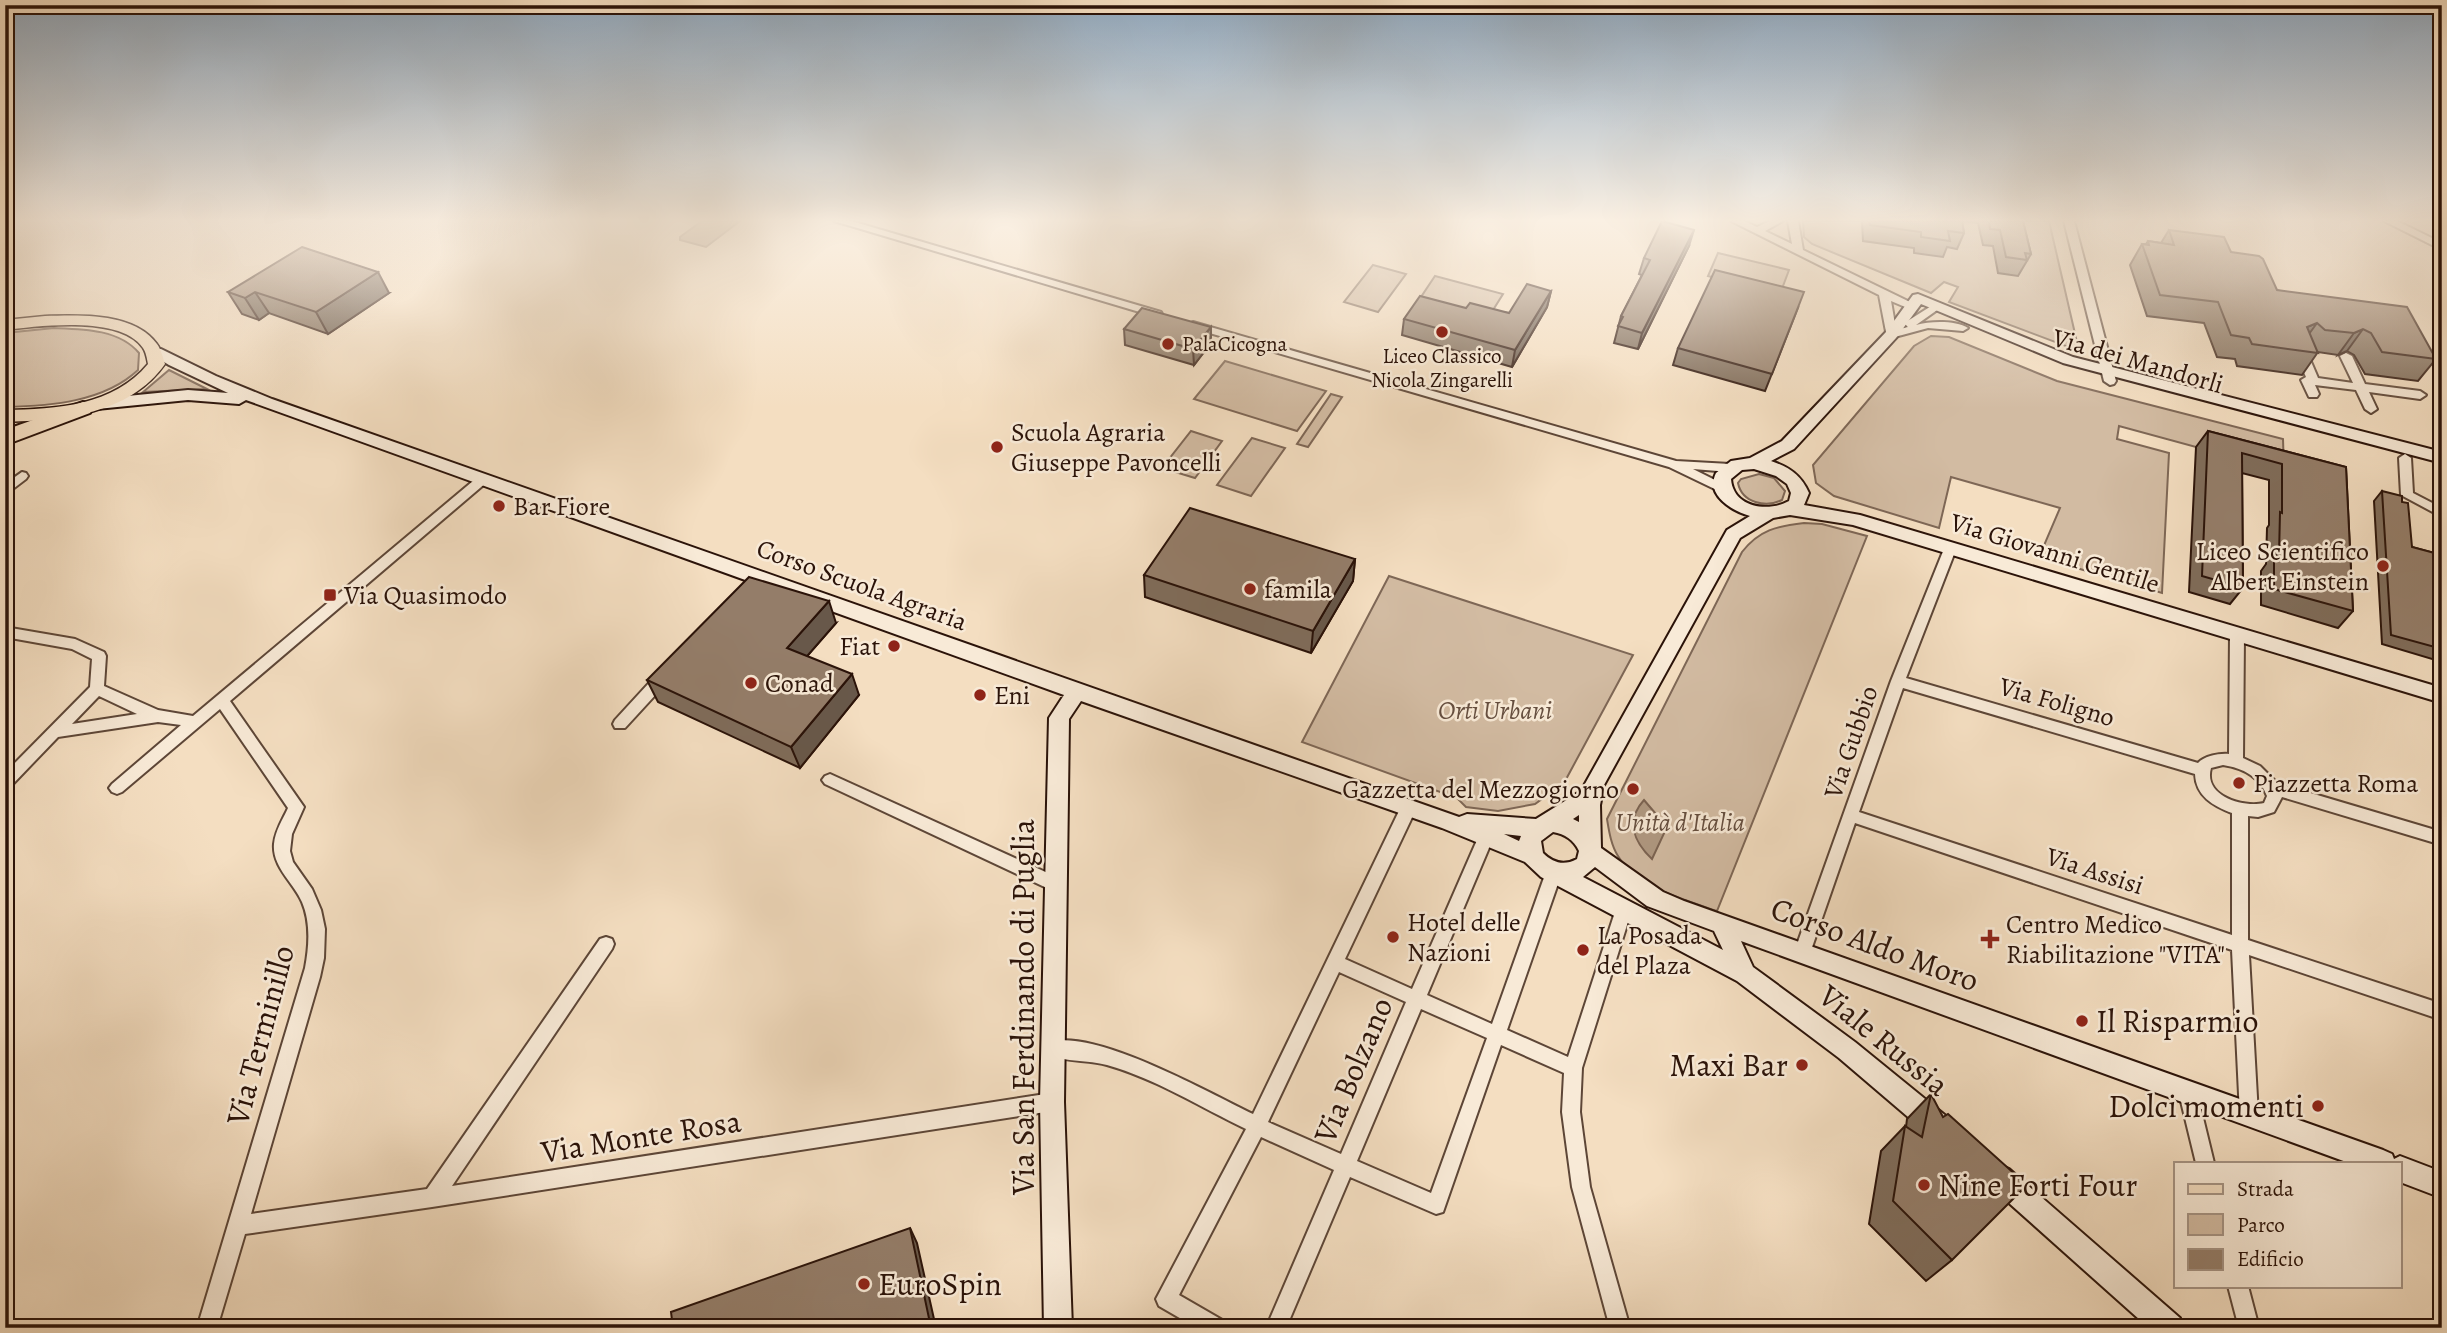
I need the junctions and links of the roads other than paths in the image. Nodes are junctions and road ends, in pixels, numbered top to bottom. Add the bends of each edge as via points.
1 (1052, 283) edge
2 (1863, 283) edge
3 (1870, 283) edge
4 (2085, 283) edge
5 (1884, 293) junction
6 (1914, 302) junction
7 (1932, 310) junction
8 (5, 325) edge
9 (1963, 328) junction
10 (1891, 335) junction
11 (2300, 350) edge
12 (156, 352) junction
13 (2346, 356) dead end
14 (2109, 376) junction
15 (2314, 381) junction
16 (2361, 387) junction
17 (2313, 394) dead end
18 (2420, 395) dead end
19 (256, 400) junction
20 (90, 406) junction
21 (2371, 409) dead end
22 (47, 414) junction
23 (5, 416) edge
24 (5, 425) edge
25 (5, 438) edge
26 (1788, 445) junction
27 (2405, 458) junction
28 (2442, 458) edge
29 (1754, 463) junction
30 (1673, 464) junction
31 (2442, 467) edge
32 (1730, 468) junction
33 (22, 476) dead end
34 (1788, 476) junction
35 (483, 480) junction
36 (5, 491) edge
37 (1728, 495) junction
38 (1796, 501) junction
39 (2442, 513) edge
40 (1767, 514) junction
41 (1733, 534) junction
42 (1950, 549) junction
43 (5, 632) edge
44 (2237, 635) junction
45 (676, 664) edge
46 (1898, 681) junction
47 (97, 689) junction
48 (1077, 692) junction
49 (2442, 695) edge
50 (221, 700) junction
51 (158, 716) junction
52 (196, 722) junction
53 (620, 724) dead end
54 (54, 733) junction
55 (2236, 761) junction
56 (2202, 770) junction
57 (830, 780) dead end
58 (5, 783) edge
59 (117, 788) dead end
60 (2273, 788) junction
61 (1587, 798) junction
62 (1408, 809) junction
63 (2240, 810) junction
64 (1852, 816) junction
65 (1449, 822) junction
66 (1538, 828) junction
67 (1486, 836) junction
68 (2442, 839) edge
69 (1590, 852) junction
70 (1532, 855) junction
71 (1552, 879) junction
72 (1056, 884) junction
73 (1624, 909) junction
74 (1721, 923) junction
75 (606, 944) dead end
76 (2239, 945) junction
77 (1802, 953) junction
78 (1334, 962) junction
79 (1745, 974) junction
80 (1417, 997) junction
81 (2442, 1013) edge
82 (1499, 1034) junction
83 (1054, 1049) junction
84 (1573, 1068) junction
85 (2188, 1093) junction
86 (1052, 1102) junction
87 (2249, 1115) junction
88 (1257, 1126) junction
89 (1952, 1137) edge
90 (2205, 1162) edge
91 (2380, 1162) edge
92 (1983, 1164) edge
93 (1345, 1165) junction
94 (2402, 1170) edge
95 (2442, 1185) edge
96 (432, 1198) junction
97 (239, 1224) junction
98 (2239, 1288) edge
99 (207, 1328) edge
100 (1058, 1328) edge
101 (1217, 1328) edge
102 (1276, 1328) edge
103 (1620, 1328) edge
104 (2170, 1328) edge
105 (2249, 1328) edge

1 - 30 street
2 - 5 street, Via dei Mandorli
3 - 6 street, Via dei Mandorli
4 - 14 street
5 - 6 street, Via dei Mandorli
5 - 10 street
6 - 7 main road, Via dei Mandorli
6 - 10 street
7 - 9 street, Via dei Mandorli
7 - 10 street
7 - 14 street, Via dei Mandorli
8 - 12 main road via 44,320 104,323 129,330
9 - 10 street via 1928,325
9 - 14 street, Via dei Mandorli via 2065,369
10 - 26 street
11 - 15 street
12 - 19 street
12 - 20 main road via 157,364 142,382
13 - 16 street
14 - 27 street, Via dei Mandorli
14 - 28 street, Via dei Mandorli
15 - 16 street
15 - 17 street via 2306,380
16 - 18 street
16 - 21 street
19 - 20 street via 188,395
19 - 35 main road, Corso Scuola Agraria
20 - 22 main road
20 - 25 highway
22 - 23 main road
22 - 24 highway
26 - 29 street
26 - 34 street
27 - 31 street, Via dei Mandorli
27 - 39 street via 2407,495
29 - 32 street
29 - 34 main road
30 - 32 street
30 - 37 street
32 - 37 street via 1722,477
33 - 36 street
34 - 38 street
35 - 48 street, Corso Scuola Agraria via 753,583
35 - 50 street
37 - 40 street via 1748,510
37 - 41 street
38 - 40 street
38 - 42 street, Via Giovanni Gentile
40 - 41 street
41 - 61 street
42 - 44 street, Via Giovanni Gentile
42 - 46 street, Via Gubbio
43 - 47 street via 75,644 99,656
44 - 49 street, Via Giovanni Gentile
44 - 55 street
45 - 53 street
46 - 56 street, Via Foligno
46 - 64 street, Via Gubbio
47 - 51 street
47 - 54 street
48 - 62 street, Corso Scuola Agraria
48 - 72 street, Via San Ferdinando di Puglia via 1059,718
50 - 52 street
50 - 97 street, Via Terminillo via 296,807 282,844 285,862 315,914 317,943 312,977
51 - 52 street
51 - 54 street
52 - 59 street
54 - 58 street
55 - 56 street via 2213,760
55 - 60 street via 2258,772
56 - 63 street via 2211,793
57 - 72 street
60 - 63 street via 2269,808
60 - 68 street
61 - 66 street
61 - 69 street
62 - 65 street, Corso Scuola Agraria
62 - 78 street
63 - 76 street
64 - 76 street, Via Assisi
64 - 77 street, Via Gubbio
65 - 66 street, Corso Scuola Agraria
65 - 67 street, Corso Scuola Agraria
66 - 69 street via 1566,825 1583,836
66 - 70 street via 1530,840
67 - 70 street, Corso Scuola Agraria
67 - 80 street, Via Bolzano
69 - 71 street via 1579,870
69 - 74 street, Corso Aldo Moro via 1655,899
70 - 71 street
71 - 73 street, Viale Russia
71 - 82 street
72 - 83 street, Via San Ferdinando di Puglia
73 - 79 street, Viale Russia
73 - 84 street
74 - 77 street, Corso Aldo Moro
74 - 79 street, Viale Russia
75 - 96 street
76 - 81 street, Via Assisi
76 - 87 street
77 - 85 street, Corso Aldo Moro
78 - 80 street
78 - 88 street
79 - 89 street, Viale Russia
80 - 82 street
80 - 93 street, Via Bolzano
82 - 84 street
82 - 93 street via 1436,1205
83 - 86 street, Via San Ferdinando di Puglia
83 - 88 street via 1072,1049 1133,1066
84 - 103 street via 1571,1112 1581,1187
85 - 87 street, Corso Aldo Moro
85 - 90 street
86 - 96 street, Via Monte Rosa
86 - 100 street, Via San Ferdinando di Puglia
87 - 91 street, Corso Aldo Moro
88 - 93 street
88 - 101 street via 1166,1299
92 - 104 street
93 - 102 street, Via Bolzano
94 - 95 street
96 - 97 street, Via Monte Rosa
97 - 99 street, Via Terminillo
98 - 105 street

